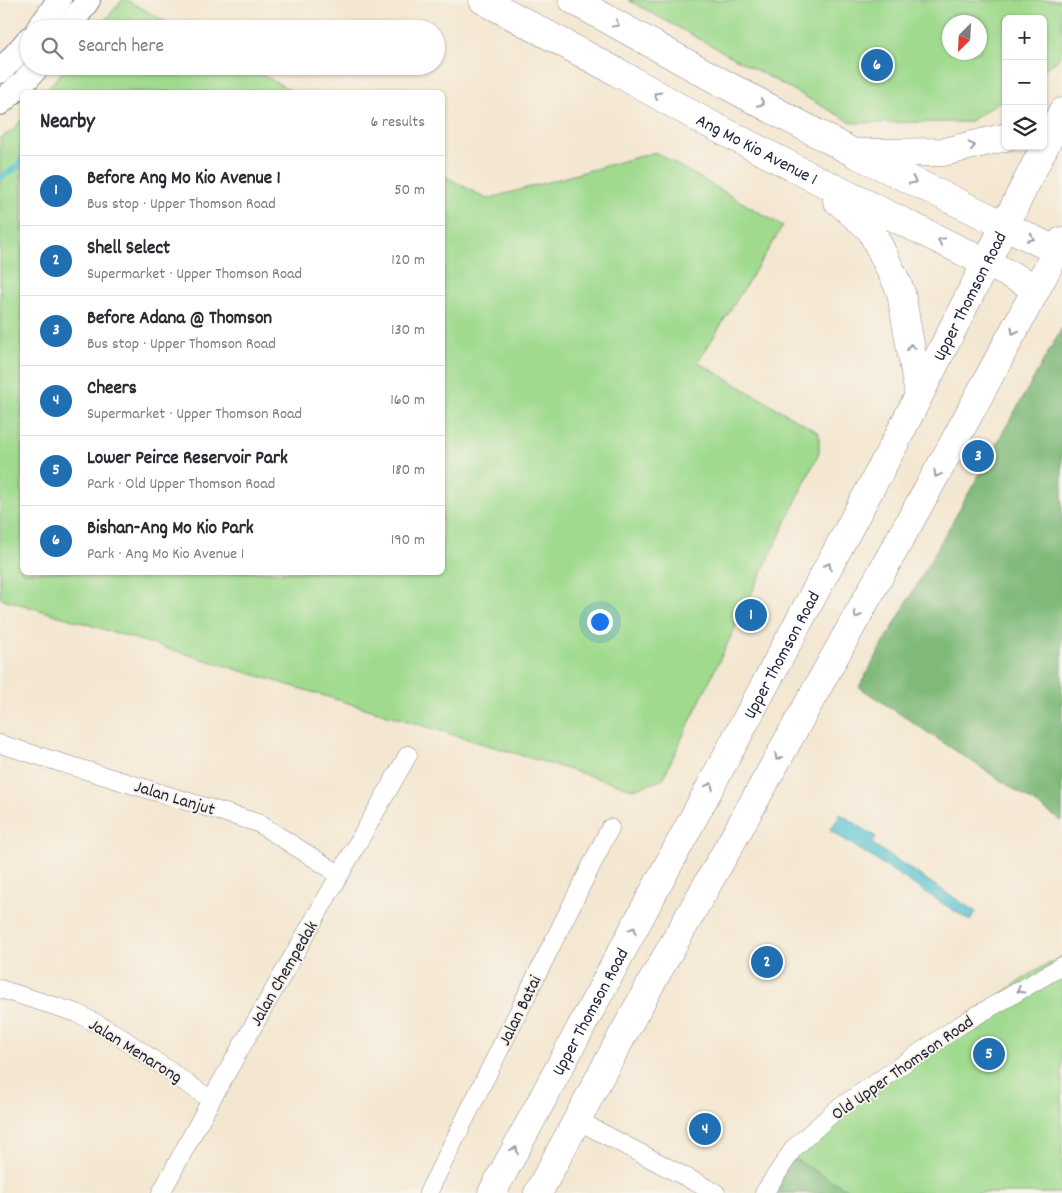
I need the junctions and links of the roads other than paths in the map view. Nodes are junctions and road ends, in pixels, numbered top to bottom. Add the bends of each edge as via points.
1 (59, 0) edge
2 (88, 0) edge
3 (483, 0) edge
4 (573, 0) edge
5 (45, 20) edge
6 (75, 20) edge
7 (20, 49) edge
8 (0, 71) edge
9 (30, 75) edge
10 (0, 103) edge
11 (1062, 104) edge
12 (1062, 112) edge
13 (1047, 113) edge
14 (1002, 138) edge
15 (854, 152) junction
16 (810, 176) junction
17 (1005, 225) junction
18 (1059, 246) edge
19 (985, 262) junction
20 (1037, 288) junction
21 (919, 395) junction
22 (0, 744) edge
23 (408, 755) dead end
24 (610, 828) dead end
25 (339, 874) junction
26 (1062, 966) edge
27 (0, 990) edge
28 (211, 1100) junction
29 (577, 1120) junction
30 (161, 1193) edge
31 (428, 1193) edge
32 (492, 1193) edge
33 (538, 1193) edge
34 (716, 1193) edge
35 (764, 1193) edge

1 - 5 main road
2 - 6 main road
16 -> 3 main road, Ang Mo Kio Avenue 1
4 -> 15 main road
7 - 8 main road
9 - 10 main road
11 - 13 main road
12 - 17 main road, Upper Thomson Road
15 -> 14 main road via 944,152
15 -> 17 main road
19 -> 16 main road, Ang Mo Kio Avenue 1
21 -> 16 main road via 901,293 871,230
17 -> 18 main road
17 - 19 main road, Upper Thomson Road
18 - 20 main road
19 - 20 main road, Ang Mo Kio Avenue 1
19 - 21 main road, Upper Thomson Road
20 -> 29 main road
32 -> 21 main road, Upper Thomson Road
22 - 25 street, Jalan Lanjut via 258,823
23 - 25 street, Jalan Chempedak
24 - 31 street, Jalan Batai
25 - 28 street, Jalan Chempedak
26 -> 35 street, Old Upper Thomson Road via 960,1025 836,1110 794,1148
27 - 28 street, Jalan Menarong via 77,1013 116,1034
28 - 30 street, Jalan Chempedak
29 - 33 main road
29 - 34 street

